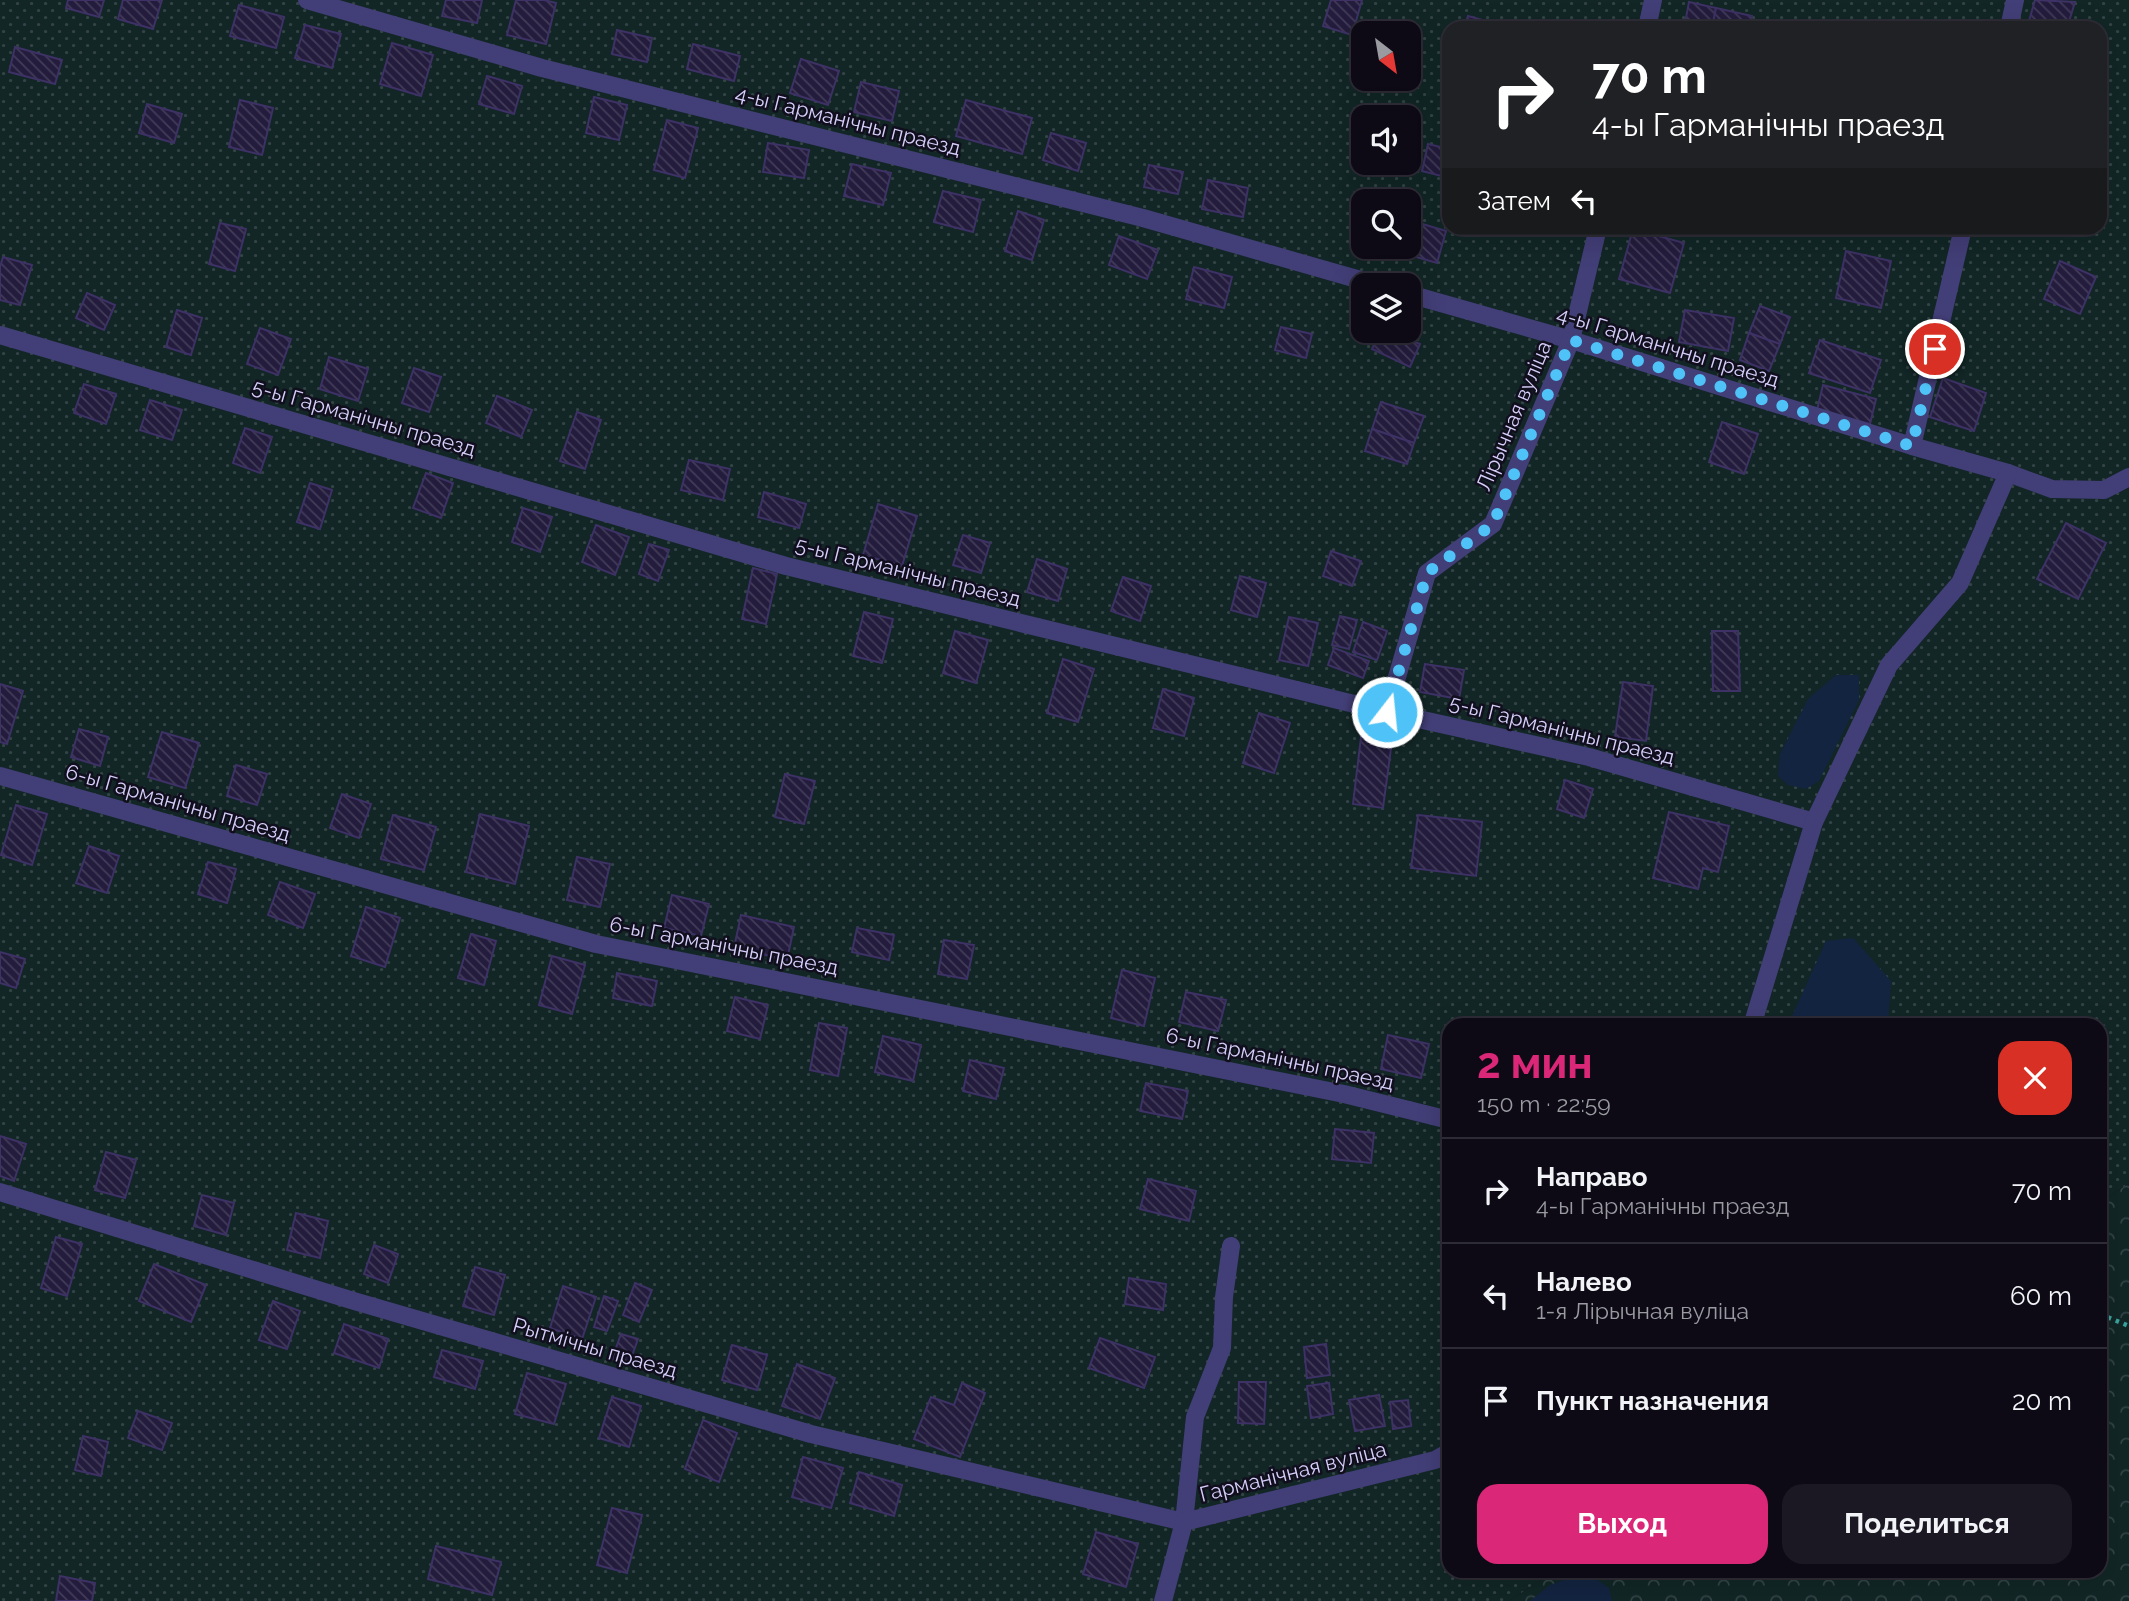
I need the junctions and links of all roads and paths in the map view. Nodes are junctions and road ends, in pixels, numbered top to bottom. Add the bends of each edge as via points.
1 (307, 0) edge
2 (1653, 0) edge
3 (2015, 0) edge
4 (1648, 21) edge
5 (2010, 21) edge
6 (1596, 235) edge
7 (1961, 235) edge
8 (1351, 277) edge
9 (1421, 297) edge
10 (0, 335) edge
11 (1571, 340) junction
12 (1912, 446) junction
13 (2008, 473) junction
14 (2129, 477) edge
15 (1387, 712) junction
16 (0, 776) edge
17 (1814, 822) junction
18 (1754, 1018) edge
19 (1442, 1118) edge
20 (0, 1192) edge
21 (1231, 1246) dead end
22 (2107, 1317) edge
23 (2129, 1326) edge
24 (1442, 1456) edge
25 (1184, 1522) junction
26 (1163, 1601) edge

1 - 8 lane, 4-ы Гарманічны праезд via 542,68 1143,218
2 - 4 lane
3 - 5 lane
6 - 11 lane, Лірычная вуліца
7 - 12 lane
9 - 11 lane, 4-ы Гарманічны праезд
10 - 15 lane, 5-ы Гарманічны праезд via 786,566
11 - 12 lane, 4-ы Гарманічны праезд
11 - 15 lane, Лірычная вуліца via 1493,524 1427,573
12 - 13 lane, 4-ы Гарманічны праезд
13 - 14 lane, 4-ы Гарманічны праезд via 2052,489 2104,490
13 - 17 lane via 1960,583 1889,665
15 - 17 lane, 5-ы Гарманічны праезд via 1589,757
16 - 19 lane, 6-ы Гарманічны праезд via 596,944 1344,1094
17 - 18 lane
20 - 25 lane, Рытмічны праезд via 811,1434
21 - 25 lane via 1222,1348 1195,1417
22 - 23 path
24 - 25 lane, Гарманічная вуліца
25 - 26 lane, Гарманічная вуліца

